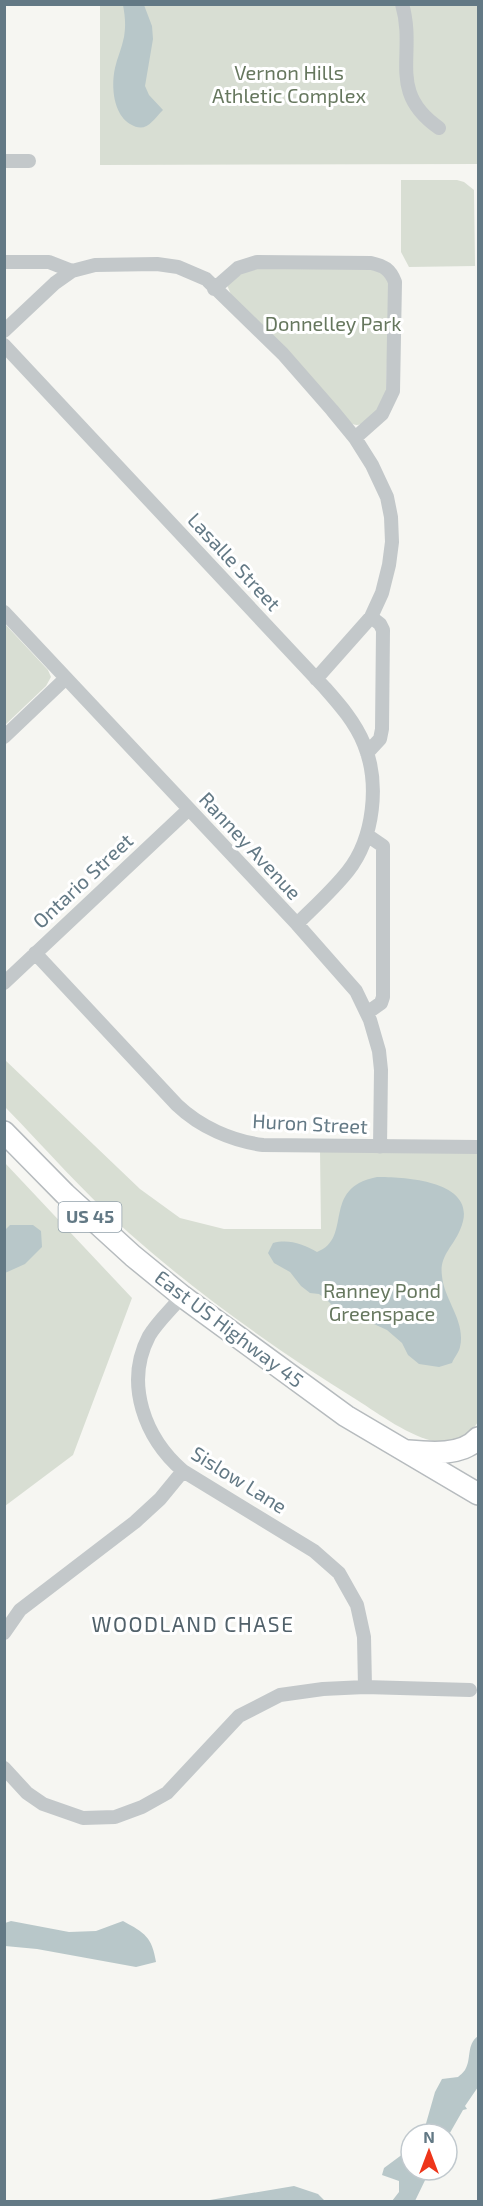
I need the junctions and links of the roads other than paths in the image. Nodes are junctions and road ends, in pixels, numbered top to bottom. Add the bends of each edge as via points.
1 (402, 4) edge
2 (439, 128) dead end
3 (4, 161) edge
4 (29, 161) dead end
5 (4, 262) edge
6 (72, 271) junction
7 (214, 289) junction
8 (4, 331) edge
9 (4, 345) edge
10 (355, 438) junction
11 (4, 612) edge
12 (371, 617) junction
13 (66, 678) junction
14 (316, 679) junction
15 (4, 737) edge
16 (367, 753) junction
17 (189, 809) junction
18 (367, 835) junction
19 (297, 924) junction
20 (35, 953) junction
21 (4, 982) edge
22 (367, 1013) junction
23 (4, 1132) edge
24 (380, 1147) junction
25 (478, 1147) edge
26 (182, 1296) junction
27 (478, 1438) edge
28 (405, 1451) junction
29 (183, 1471) junction
30 (478, 1494) edge
31 (4, 1633) edge
32 (365, 1687) junction
33 (476, 1689) edge
34 (4, 1768) edge

1 - 2 street via 409,92 417,109
3 - 4 street
5 - 6 street via 49,262
6 - 7 street via 95,265 157,264 193,273 206,279
6 - 8 street
7 - 10 street via 283,354
7 - 10 street via 238,268 257,262 371,263 388,270 395,282 393,391 382,414
9 - 14 street, Lasalle Street
10 - 12 street via 382,484 391,517 389,565
11 - 13 street, Ranney Avenue
12 - 14 street
12 - 16 street via 383,630 382,729 380,739
13 - 15 street
13 - 17 street, Ranney Avenue
14 - 16 street, Lasalle Street via 350,718
16 - 18 street, Lasalle Street via 373,808
17 - 19 street, Ranney Avenue
17 - 20 street, Ontario Street
18 - 19 street, Lasalle Street via 349,870
18 - 22 street via 383,846 383,997
19 - 22 street, Ranney Avenue via 347,979
20 - 21 street, Ontario Street
20 - 24 street, Huron Street via 186,1114 221,1134 250,1144
22 - 24 street, Ranney Avenue via 379,1051
23 - 26 main road, East US Highway 45 / US 45 via 65,1194
24 - 25 street, Huron Street
26 - 28 main road, East US Highway 45 / US 45 via 346,1416
26 - 29 street, Sislow Lane via 148,1338 138,1379 143,1414 153,1436
27 - 28 main road via 456,1450
28 - 30 main road, East US Highway 45 / US 45
29 - 31 street via 135,1522 20,1610
29 - 32 street, Sislow Lane via 314,1551 339,1573 357,1605 364,1637
32 - 33 street
32 - 34 street via 280,1695 259,1705 239,1716 167,1792 116,1817 83,1818 43,1804

